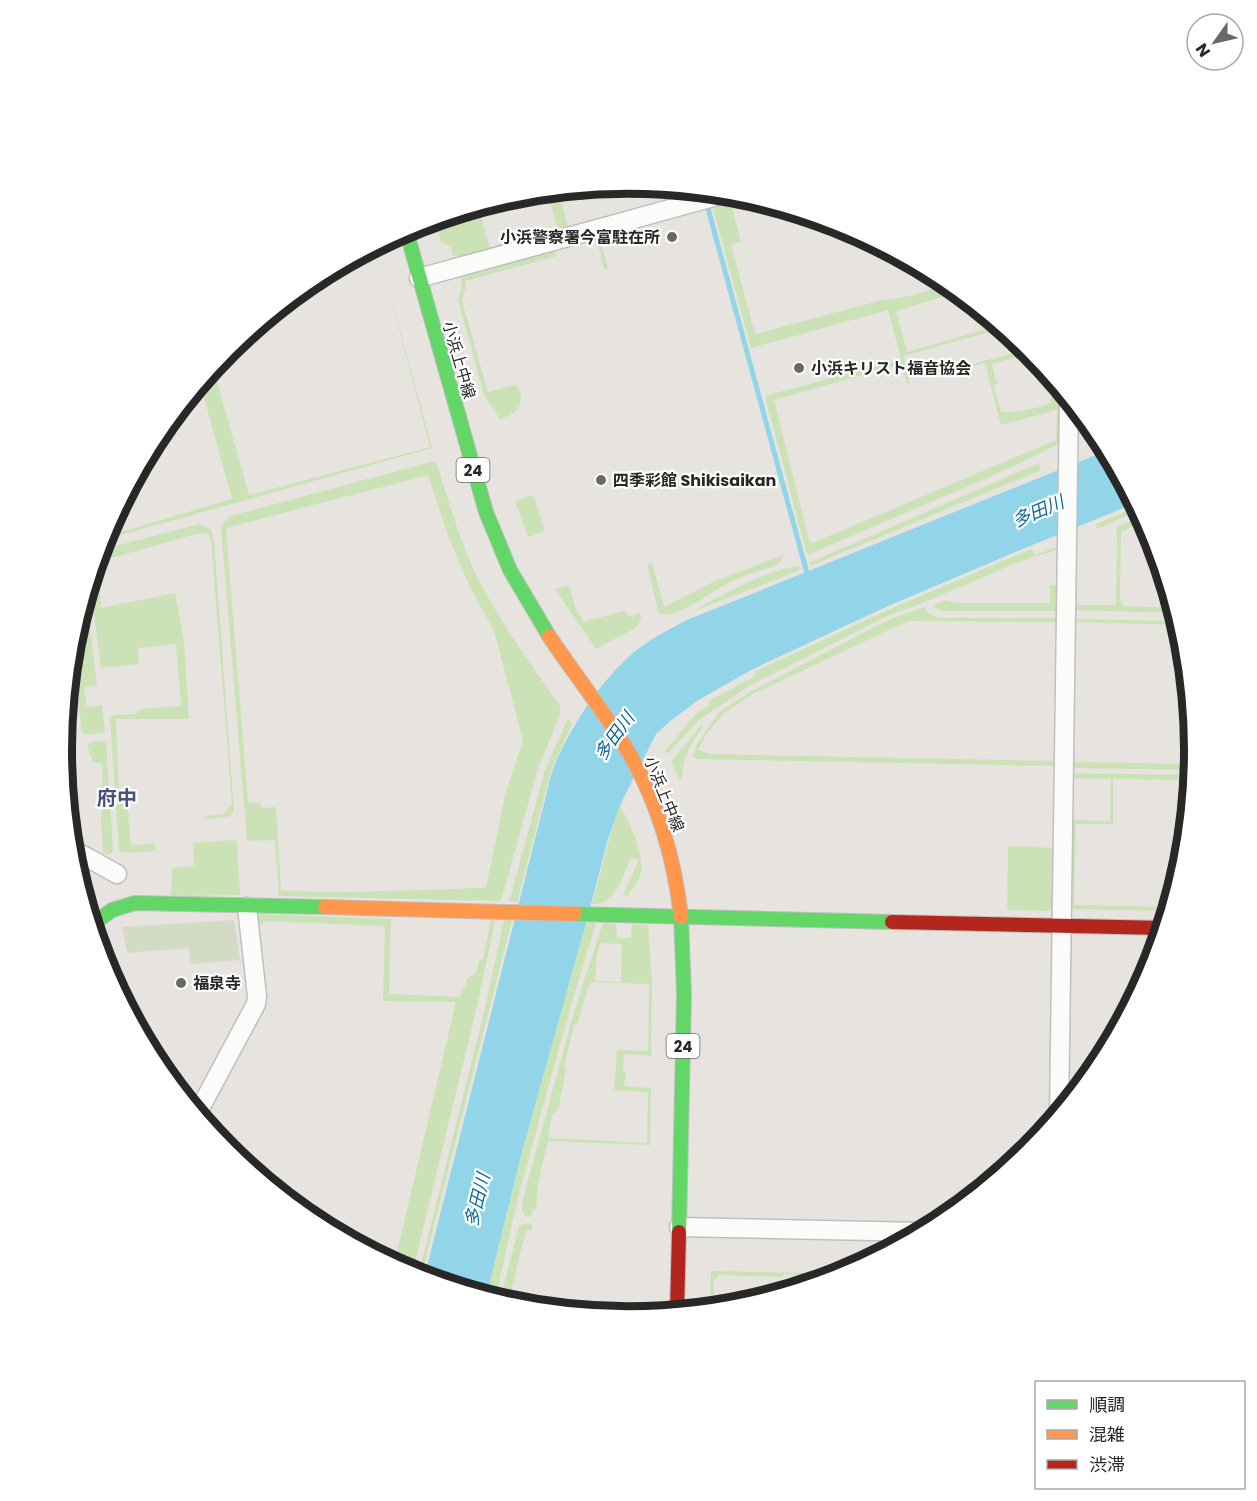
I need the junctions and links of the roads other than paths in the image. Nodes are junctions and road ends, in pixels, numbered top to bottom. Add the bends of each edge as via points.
1 (698, 199) edge
2 (409, 239) edge
3 (419, 278) junction
4 (1069, 411) edge
5 (82, 854) edge
6 (117, 874) dead end
7 (247, 907) junction
8 (681, 918) junction
9 (99, 919) edge
10 (1061, 926) junction
11 (1155, 928) edge
12 (1059, 1102) edge
13 (201, 1106) edge
14 (679, 1227) junction
15 (908, 1232) edge
16 (677, 1305) edge

1 - 3 street
2 - 3 main road, 小浜上中線 / 24
3 - 8 main road, 小浜上中線 / 24 via 496,539 537,618 624,744 645,784 670,855
4 - 10 street
5 - 6 street
7 - 8 main road
7 - 9 main road via 135,903 117,906
7 - 13 street via 256,1004
8 - 10 main road
8 - 14 main road, 小浜上中線 / 24 via 684,1016
10 - 11 main road
10 - 12 street
14 - 15 street
14 - 16 main road, 小浜上中線 / 24

